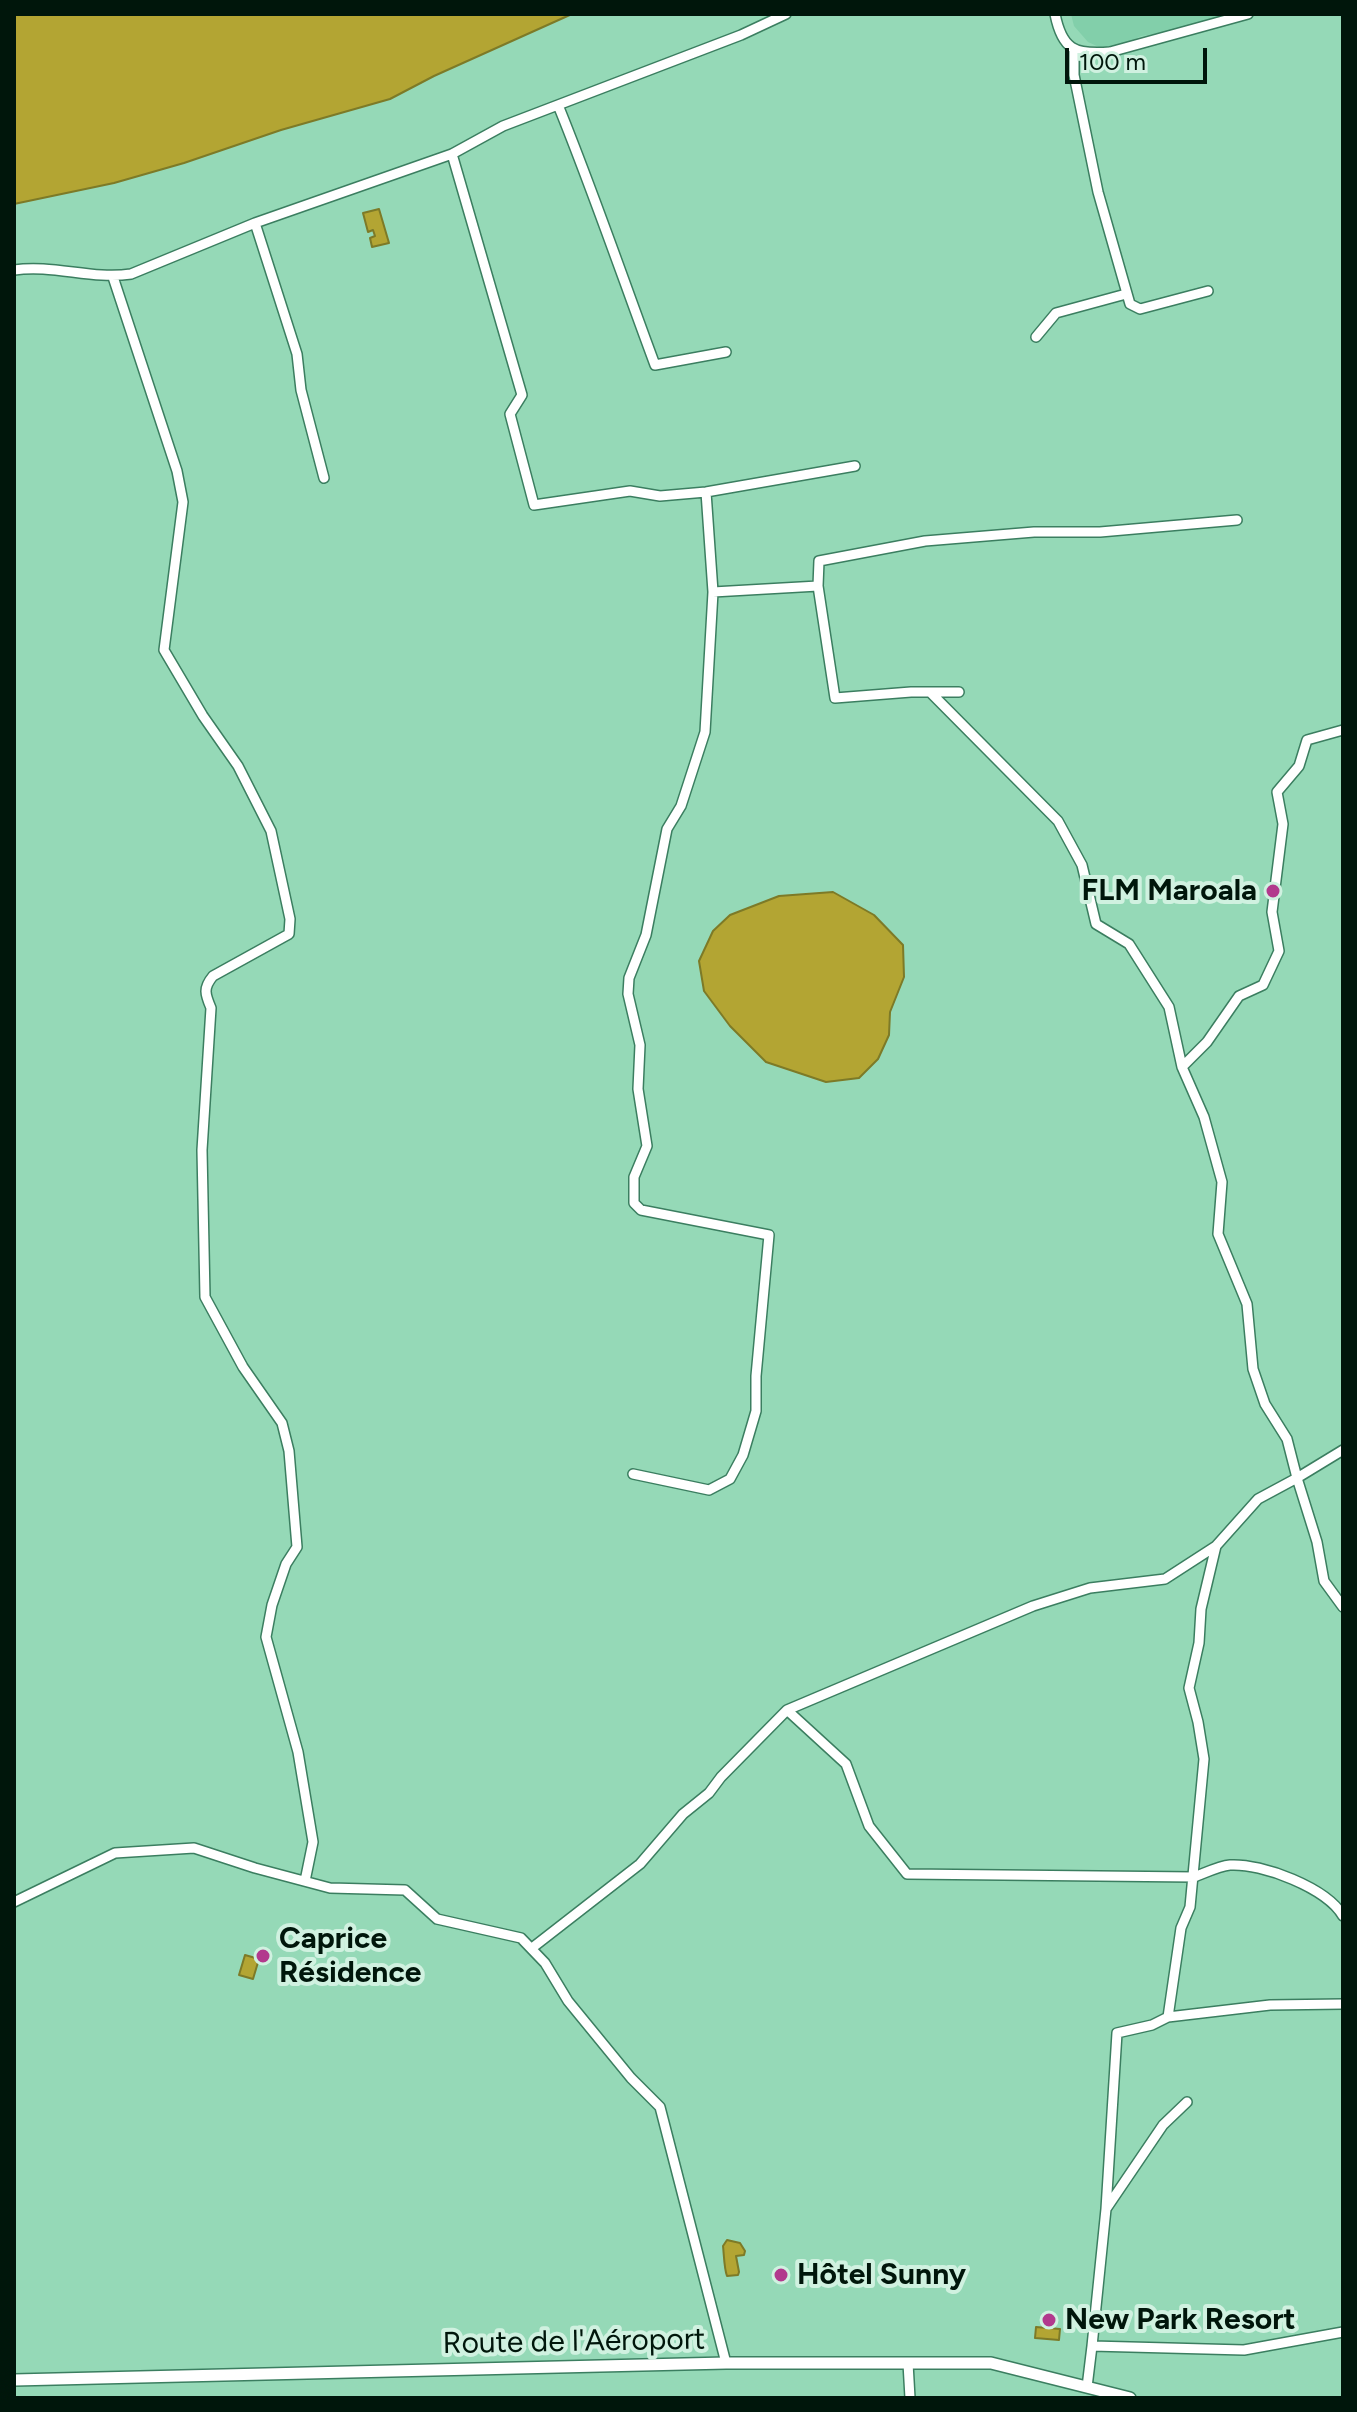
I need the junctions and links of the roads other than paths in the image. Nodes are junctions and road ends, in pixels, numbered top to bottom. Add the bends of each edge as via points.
1 (786, 14) edge
2 (1055, 14) edge
3 (1248, 14) edge
4 (1074, 50) junction
5 (558, 105) junction
6 (452, 154) junction
7 (255, 223) junction
8 (14, 270) edge
9 (113, 277) junction
10 (1208, 291) dead end
11 (1126, 294) junction
12 (1036, 337) dead end
13 (726, 352) dead end
14 (855, 466) dead end
15 (324, 478) dead end
16 (706, 492) junction
17 (1237, 520) dead end
18 (818, 586) junction
19 (713, 592) junction
20 (930, 692) junction
21 (959, 692) dead end
22 (1343, 730) edge
23 (1182, 1067) junction
24 (1343, 1450) edge
25 (633, 1474) dead end
26 (1297, 1478) junction
27 (1216, 1546) junction
28 (1343, 1607) edge
29 (787, 1710) junction
30 (1194, 1877) junction
31 (305, 1881) junction
32 (14, 1902) edge
33 (1343, 1916) edge
34 (532, 1948) junction
35 (1343, 2004) edge
36 (1168, 2017) junction
37 (1187, 2102) dead end
38 (1106, 2209) junction
39 (1343, 2332) edge
40 (1092, 2346) junction
41 (726, 2363) junction
42 (908, 2363) junction
43 (14, 2380) edge
44 (1087, 2387) junction
45 (1102, 2394) edge
46 (910, 2398) edge
47 (1130, 2398) edge

1 - 5 street
2 - 4 street via 1059,37
3 - 4 street via 1110,52
4 - 11 street via 1074,75 1098,192
5 - 6 street via 503,126
5 - 13 street via 655,365
6 - 7 street
6 - 16 street via 522,395 510,414 534,505 630,491 660,496
7 - 9 street
7 - 15 street via 297,354
8 - 9 street
9 - 31 street via 183,502 164,650 256,797 271,831 290,919 289,934 213,976 206,985 211,1008 203,1165 205,1297 243,1367 282,1423 289,1451 297,1547 286,1564 266,1637 298,1752 313,1842
10 - 11 street via 1140,309
11 - 12 street via 1056,313
14 - 16 street
16 - 19 street
17 - 18 street via 925,541 819,561
18 - 19 street
18 - 20 street via 835,698
19 - 25 street via 705,732 681,806 667,829 646,935 629,978 647,1146 634,1177 634,1203 641,1210 769,1235 756,1411 730,1479 709,1490
20 - 21 street
20 - 23 street via 1058,821 1082,865 1096,924 1129,944 1169,1007
22 - 23 street via 1307,740 1299,766 1277,792 1283,824 1272,912 1279,951 1263,985 1239,996
23 - 26 street via 1204,1117 1222,1182 1218,1234 1247,1304 1253,1369 1265,1404 1287,1439
24 - 26 street
26 - 27 street via 1258,1499
26 - 28 street via 1324,1581
27 - 29 street via 1165,1579 1090,1588 1033,1606
27 - 30 street via 1189,1688 1204,1759
29 - 30 street via 846,1764 869,1826 907,1874
29 - 34 street via 640,1864
30 - 33 street via 1230,1865 1272,1872 1309,1886
30 - 36 street
31 - 32 street via 194,1848 115,1853
31 - 34 street via 330,1888 405,1890 437,1919 521,1938
34 - 41 street via 568,2001 660,2107
35 - 36 street via 1270,2005
36 - 38 street via 1117,2033
37 - 38 street via 1163,2125
38 - 40 street
39 - 40 street via 1244,2350
40 - 44 street
41 - 42 main road, Route de l'Aéroport
41 - 43 main road, Route de l'Aéroport
42 - 44 main road, Route de l'Aéroport via 991,2363
42 - 46 street
44 - 45 main road, Route de l'Aéroport
45 - 47 main road, Route de l'Aéroport

